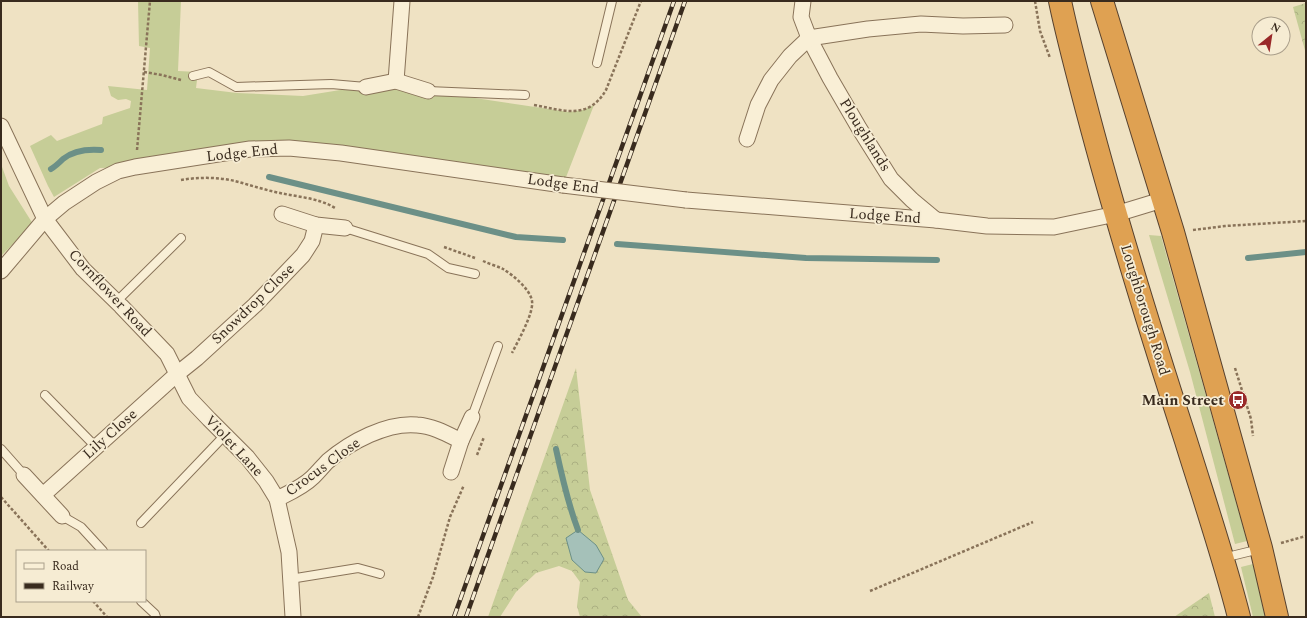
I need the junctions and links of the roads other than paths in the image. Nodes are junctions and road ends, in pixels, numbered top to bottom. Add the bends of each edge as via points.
1 (402, 1) edge
2 (612, 1) edge
3 (803, 1) edge
4 (1060, 1) edge
5 (1102, 1) edge
6 (1005, 25) dead end
7 (809, 38) junction
8 (597, 63) dead end
9 (193, 76) dead end
10 (396, 81) junction
11 (366, 87) joint
12 (428, 91) joint
13 (525, 95) dead end
14 (1, 126) edge
15 (747, 139) dead end
16 (1162, 200) junction
17 (282, 214) dead end
18 (1116, 214) junction
19 (45, 219) junction
20 (936, 220) junction
21 (316, 225) junction
22 (345, 228) joint
23 (181, 238) dead end
24 (1, 271) edge
25 (475, 274) dead end
26 (117, 301) junction
27 (498, 346) dead end
28 (177, 374) junction
29 (45, 395) dead end
30 (472, 417) joint
31 (225, 435) junction
32 (460, 441) junction
33 (96, 447) junction
34 (1, 449) edge
35 (451, 472) dead end
36 (24, 475) joint
37 (43, 495) junction
38 (277, 499) junction
39 (62, 516) joint
40 (141, 523) dead end
41 (1261, 548) junction
42 (102, 550) edge
43 (1222, 558) junction
44 (380, 574) dead end
45 (290, 579) junction
46 (142, 602) edge
47 (156, 617) edge
48 (293, 617) edge
49 (1239, 617) edge
50 (1277, 617) edge

1 - 10 street
2 - 8 lane
3 - 7 street, Ploughlands via 800,17
4 - 18 highway, Loughborough Road
5 - 16 highway
6 - 7 street via 921,24
7 - 15 street via 790,56 771,80 758,105
7 - 20 street, Ploughlands via 891,179
9 - 11 lane via 208,72 236,87 330,84
10 - 11 street
10 - 12 street
12 - 13 lane
14 - 19 street, Cornflower Road
16 - 18 street, Lodge End
16 - 41 highway
17 - 21 street
18 - 20 street, Lodge End via 1054,227 987,226
18 - 43 highway, Loughborough Road
19 - 20 street, Lodge End, bridge via 64,203 118,170 250,149 289,148 686,200
19 - 24 street, Lodge End
19 - 26 street, Cornflower Road via 83,269
21 - 22 street
21 - 28 street, Snowdrop Close via 312,241 303,255 255,305
22 - 25 lane via 428,254 448,268
23 - 26 lane
26 - 28 street, Cornflower Road via 167,354
27 - 30 lane
28 - 31 street, Violet Lane via 189,398
28 - 33 street, Lily Close
29 - 33 lane
30 - 32 street
31 - 38 street, Violet Lane via 257,469
31 - 40 lane
32 - 35 street
32 - 38 street, Crocus Close via 439,430 417,425 392,426 367,435 346,447 312,478 296,490
33 - 37 street, Lily Close
34 - 36 lane
36 - 37 street
37 - 39 street
38 - 45 street, Violet Lane via 288,552
39 - 42 lane via 81,527
41 - 43 lane
41 - 50 highway
43 - 49 highway, Loughborough Road
44 - 45 lane via 358,568
45 - 48 street, Violet Lane
46 - 47 lane

